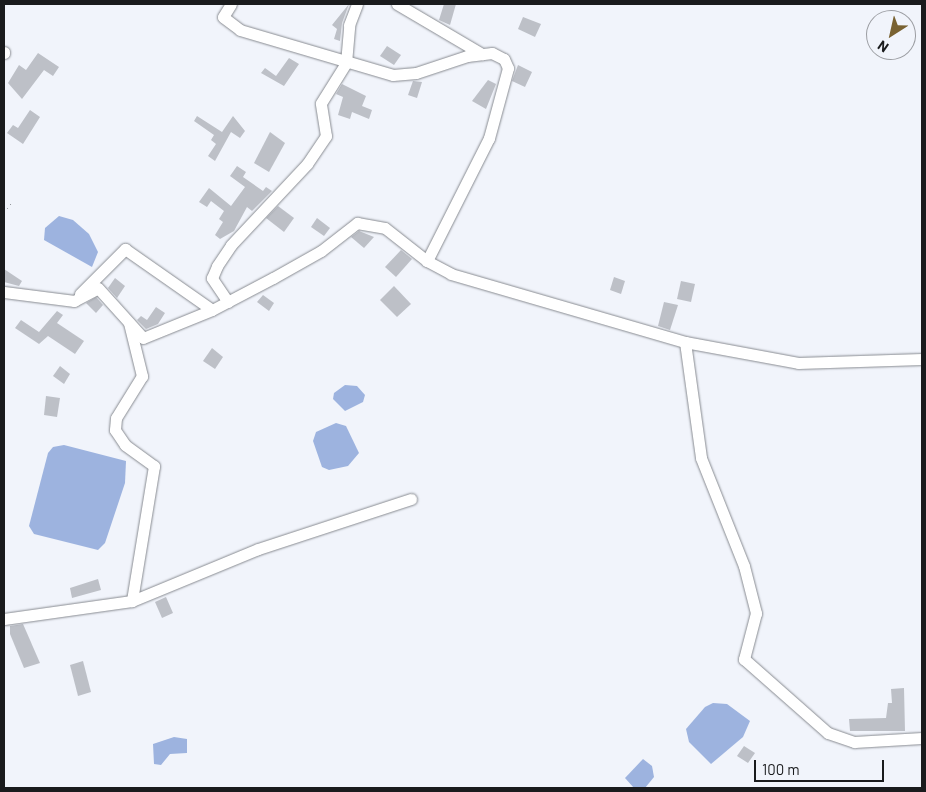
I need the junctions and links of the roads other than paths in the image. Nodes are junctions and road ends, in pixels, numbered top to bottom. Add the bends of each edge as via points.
1 (231, 4) edge
2 (357, 4) edge
3 (397, 4) edge
4 (482, 54) junction
5 (346, 63) junction
6 (427, 261) junction
7 (4, 292) edge
8 (74, 301) junction
9 (228, 302) junction
10 (212, 310) junction
11 (128, 322) junction
12 (685, 342) junction
13 (922, 360) edge
14 (411, 500) dead end
15 (132, 601) junction
16 (4, 619) edge
17 (922, 738) edge

1 - 5 street via 223,17 240,30
2 - 5 street via 349,26
3 - 4 street
4 - 5 street via 393,76
4 - 6 street via 492,53 504,59 508,68 502,98 489,138
5 - 9 street via 321,103 326,136 307,164 231,245 217,266 212,278
6 - 9 street via 384,228 357,223 321,251
6 - 12 street via 451,274
7 - 8 street
8 - 10 street via 125,249
8 - 11 street via 98,288
9 - 10 street
10 - 11 street via 143,338
11 - 15 street via 142,376 116,418 115,430 125,445 154,466
12 - 13 street via 798,363
12 - 17 street via 702,458 744,566 756,613 744,659 828,732 854,742
14 - 15 street via 258,549
15 - 16 street

